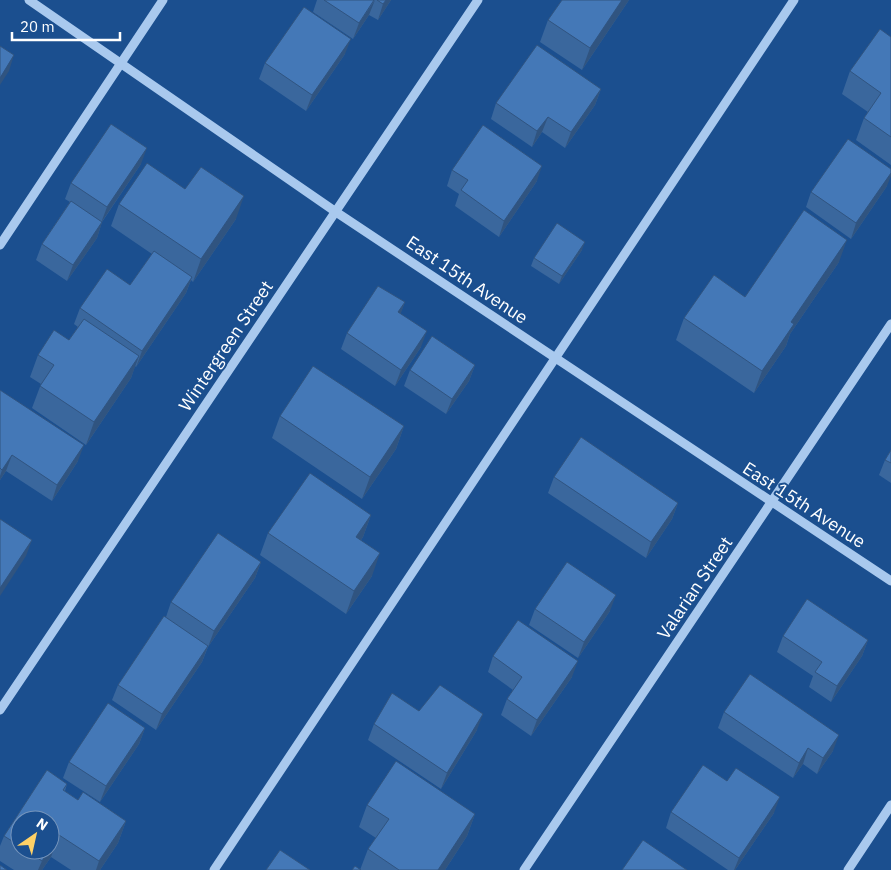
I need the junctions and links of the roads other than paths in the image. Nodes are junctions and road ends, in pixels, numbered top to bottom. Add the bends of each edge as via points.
1 (29, 0) edge
2 (162, 0) edge
3 (478, 0) edge
4 (794, 0) edge
5 (120, 63) junction
6 (336, 212) junction
7 (0, 244) edge
8 (891, 324) edge
9 (555, 358) junction
10 (772, 504) junction
11 (891, 581) edge
12 (0, 710) edge
13 (891, 805) edge
14 (214, 870) edge
15 (524, 870) edge
16 (848, 870) edge

1 - 5 street, East 15th Avenue
2 - 5 street
3 - 6 street, Wintergreen Street
4 - 9 street
5 - 6 street, East 15th Avenue
5 - 7 street
6 - 9 street, East 15th Avenue
6 - 12 street, Wintergreen Street
8 - 10 street, Valarian Street
9 - 10 street, East 15th Avenue
9 - 14 street
10 - 11 street, East 15th Avenue
10 - 15 street, Valarian Street
13 - 16 street

